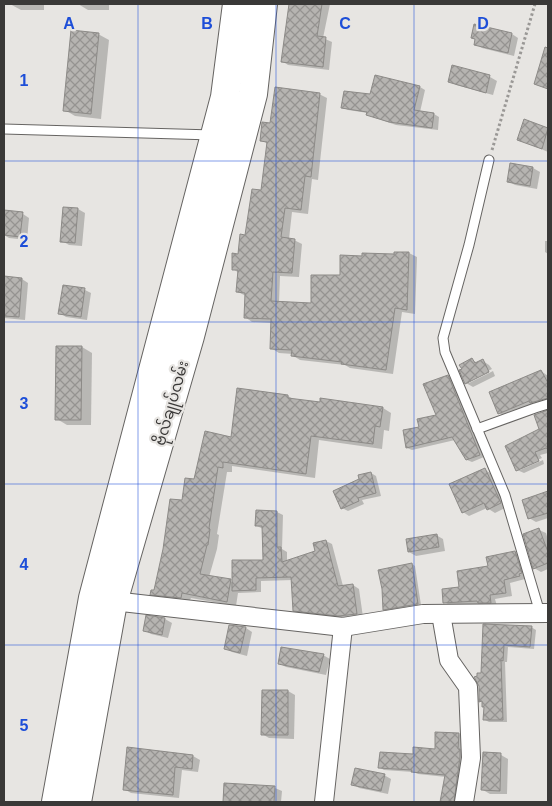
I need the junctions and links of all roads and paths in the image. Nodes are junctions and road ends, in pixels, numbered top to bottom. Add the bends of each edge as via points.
1 (237, 4) edge
2 (263, 4) edge
3 (534, 4) edge
4 (4, 129) edge
5 (215, 135) junction
6 (489, 160) joint
7 (548, 404) edge
8 (477, 429) junction
9 (103, 600) junction
10 (544, 613) edge
11 (441, 614) junction
12 (343, 627) junction
13 (56, 802) edge
14 (77, 802) edge
15 (324, 802) edge
16 (464, 802) edge

1 - 5 main road, ဗိုလ်ချုပ်လမ်း via 225,97
2 - 9 main road, ဗိုလ်ချုပ်လမ်း via 253,94 190,336
3 - 6 path
4 - 5 lane
5 - 9 main road, ဗိုလ်ချုပ်လမ်း
6 - 8 lane via 443,338 445,352
7 - 8 lane
8 - 10 lane via 505,495
9 - 12 street
9 - 13 main road, ဗိုလ်ချုပ်လမ်း
9 - 14 main road, ဗိုလ်ချုပ်လမ်း
10 - 11 street
11 - 12 street
11 - 16 street via 448,660 468,687 471,758
12 - 15 street

